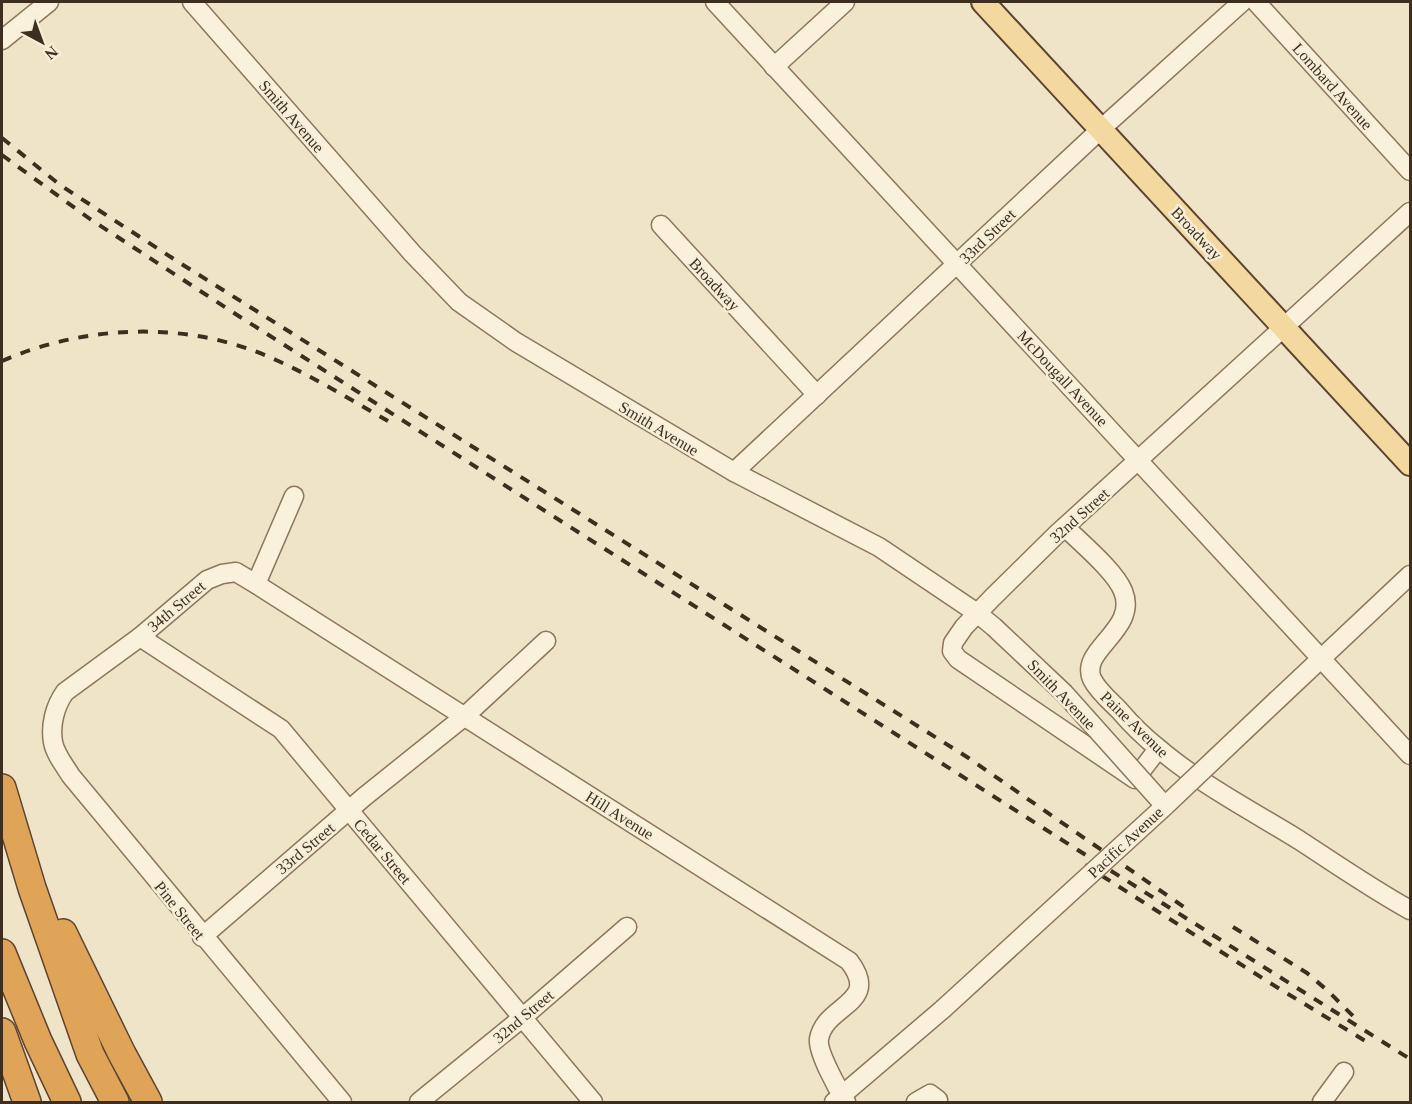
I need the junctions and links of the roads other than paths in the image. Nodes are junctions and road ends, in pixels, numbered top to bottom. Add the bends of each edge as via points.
1 (49, 2) edge
2 (192, 2) edge
3 (715, 2) edge
4 (845, 2) edge
5 (983, 2) edge
6 (1242, 2) edge
7 (1256, 2) edge
8 (2, 39) edge
9 (774, 67) junction
10 (1101, 129) junction
11 (1410, 171) edge
12 (1410, 212) edge
13 (661, 225) dead end
14 (957, 265) junction
15 (1285, 327) junction
16 (817, 395) junction
17 (1139, 459) junction
18 (1410, 464) edge
19 (734, 472) junction
20 (294, 496) dead end
21 (1065, 527) junction
22 (1410, 575) edge
23 (256, 584) junction
24 (977, 613) junction
25 (140, 637) junction
26 (546, 641) dead end
27 (1320, 658) junction
28 (58, 702) joint
29 (465, 716) junction
30 (1158, 749) junction
31 (1410, 755) edge
32 (2, 788) edge
33 (1165, 806) junction
34 (349, 810) junction
35 (32, 888) junction
36 (1410, 910) edge
37 (627, 927) dead end
38 (202, 937) junction
39 (2, 953) edge
40 (522, 1018) junction
41 (2, 1032) edge
42 (1344, 1072) dead end
43 (840, 1100) edge
44 (938, 1100) dead end
45 (27, 1102) edge
46 (67, 1102) edge
47 (115, 1102) edge
48 (148, 1102) edge
49 (342, 1102) edge
50 (419, 1102) edge
51 (593, 1102) edge
52 (916, 1102) edge
53 (1322, 1102) edge

1 - 8 street
2 - 19 street, Smith Avenue via 459,302 516,342
3 - 9 street, McDougall Avenue
4 - 9 street
5 - 10 main road, Broadway
6 - 10 street, 33rd Street
7 - 11 street, Lombard Avenue
9 - 14 street, McDougall Avenue
10 - 14 street, 33rd Street
10 - 15 main road, Broadway
12 - 15 street, 32nd Street
13 - 16 street, Broadway
14 - 16 street, 33rd Street
14 - 17 street, McDougall Avenue
15 - 17 street, 32nd Street
15 - 18 main road, Broadway
16 - 19 street, 33rd Street
17 - 21 street, 32nd Street
17 - 27 street, McDougall Avenue
19 - 24 street, Smith Avenue via 865,539
20 - 23 street
21 - 24 street, 32nd Street
21 - 30 street, Paine Avenue via 1111,573 1126,604 1117,631 1093,658 1091,676 1097,687
22 - 27 street, Pacific Avenue
23 - 25 street, 34th Street via 236,572 207,580
23 - 29 street, Hill Avenue
24 - 30 street, 32nd Street via 953,643 952,651 958,659 1135,779
24 - 33 street, Smith Avenue, bridge via 1064,693
25 - 28 street, 34th Street via 65,692
25 - 34 street, Cedar Street via 281,729
26 - 29 street, 33rd Street
27 - 31 street, McDougall Avenue
27 - 33 street, Pacific Avenue, bridge
28 - 38 street, Pine Street via 53,742 70,776
29 - 34 street, 33rd Street
29 - 43 street, Hill Avenue via 849,961 859,974 859,990 826,1023 819,1039 821,1055
30 - 36 street, Paine Avenue
32 - 35 highway
33 - 43 street, Pacific Avenue, bridge
34 - 38 street, 33rd Street
34 - 40 street, Cedar Street
35 - 47 highway via 90,1054
35 - 48 highway via 69,940
37 - 40 street, 32nd Street
38 - 49 street, Pine Street
39 - 46 highway
40 - 50 street, 32nd Street
40 - 51 street, Cedar Street
41 - 45 highway
42 - 53 street
44 - 52 street via 930,1094

